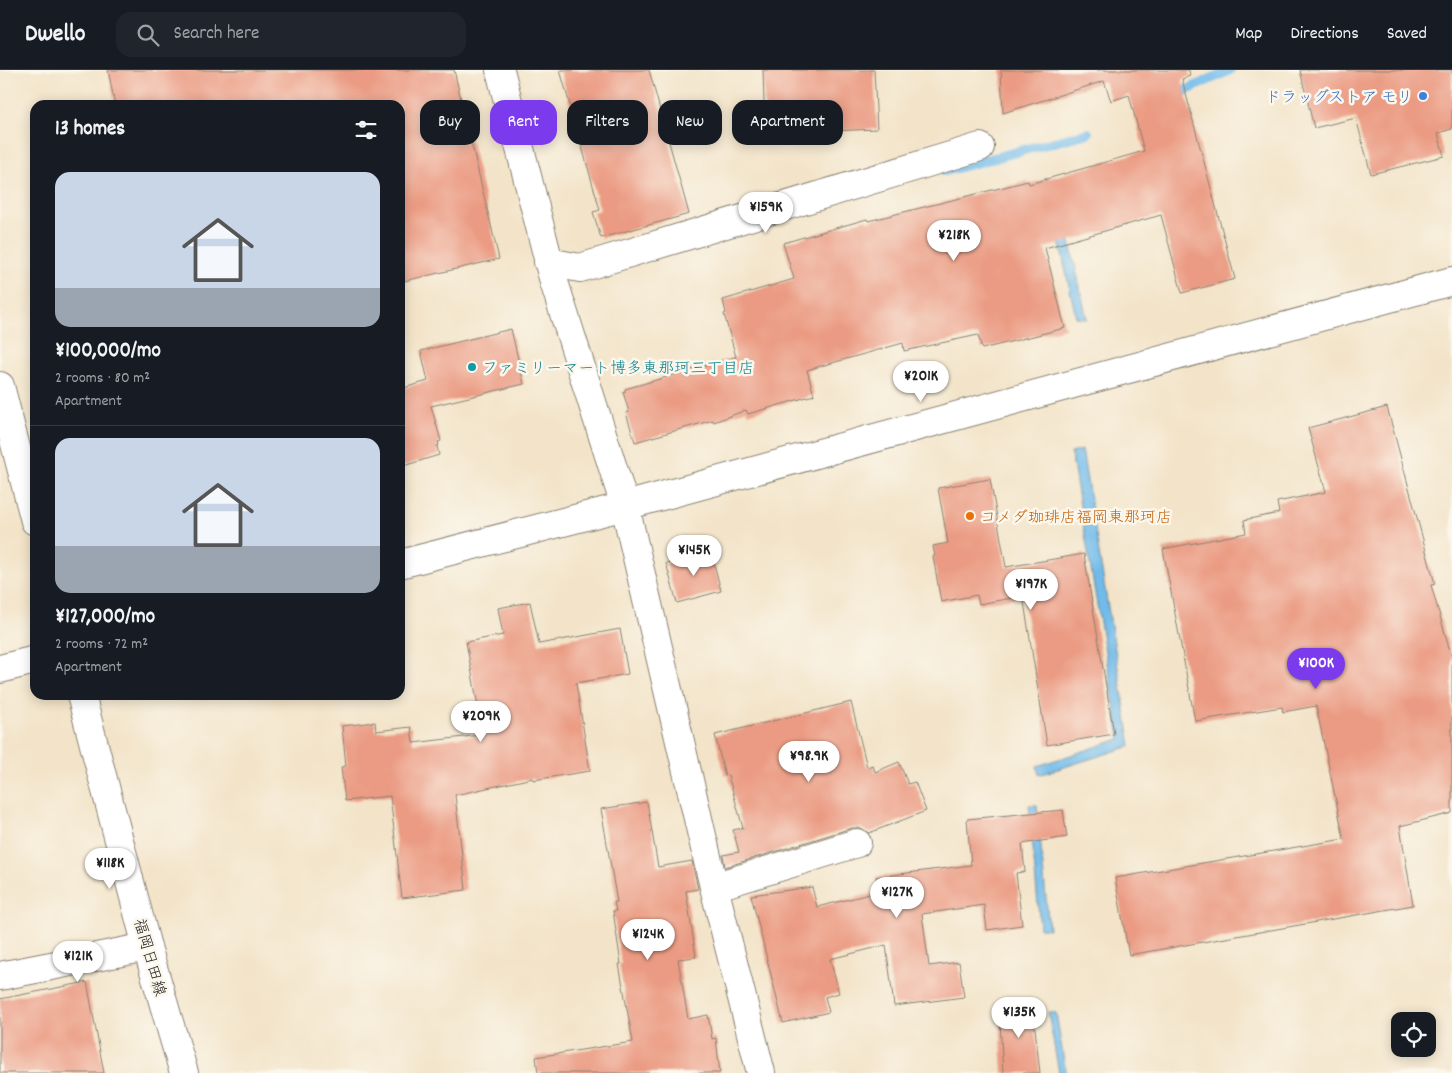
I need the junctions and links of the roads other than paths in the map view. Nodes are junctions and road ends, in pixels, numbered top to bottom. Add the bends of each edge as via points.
1 (500, 70) edge
2 (980, 147) dead end
3 (548, 262) junction
4 (1452, 281) edge
5 (0, 386) edge
6 (5, 426) edge
7 (30, 504) edge
8 (624, 506) junction
9 (405, 563) edge
10 (30, 661) edge
11 (0, 669) edge
12 (82, 700) edge
13 (857, 843) dead end
14 (714, 887) junction
15 (147, 947) junction
16 (0, 976) edge
17 (184, 1073) edge
18 (761, 1073) edge

1 - 3 street
2 - 3 street via 580,268
3 - 8 street
4 - 8 street
5 - 6 street
6 - 7 street
8 - 9 street
8 - 14 street
10 - 11 street
12 - 15 street, 福岡日田線
13 - 14 street
14 - 18 street
15 - 16 street
15 - 17 street, 福岡日田線

